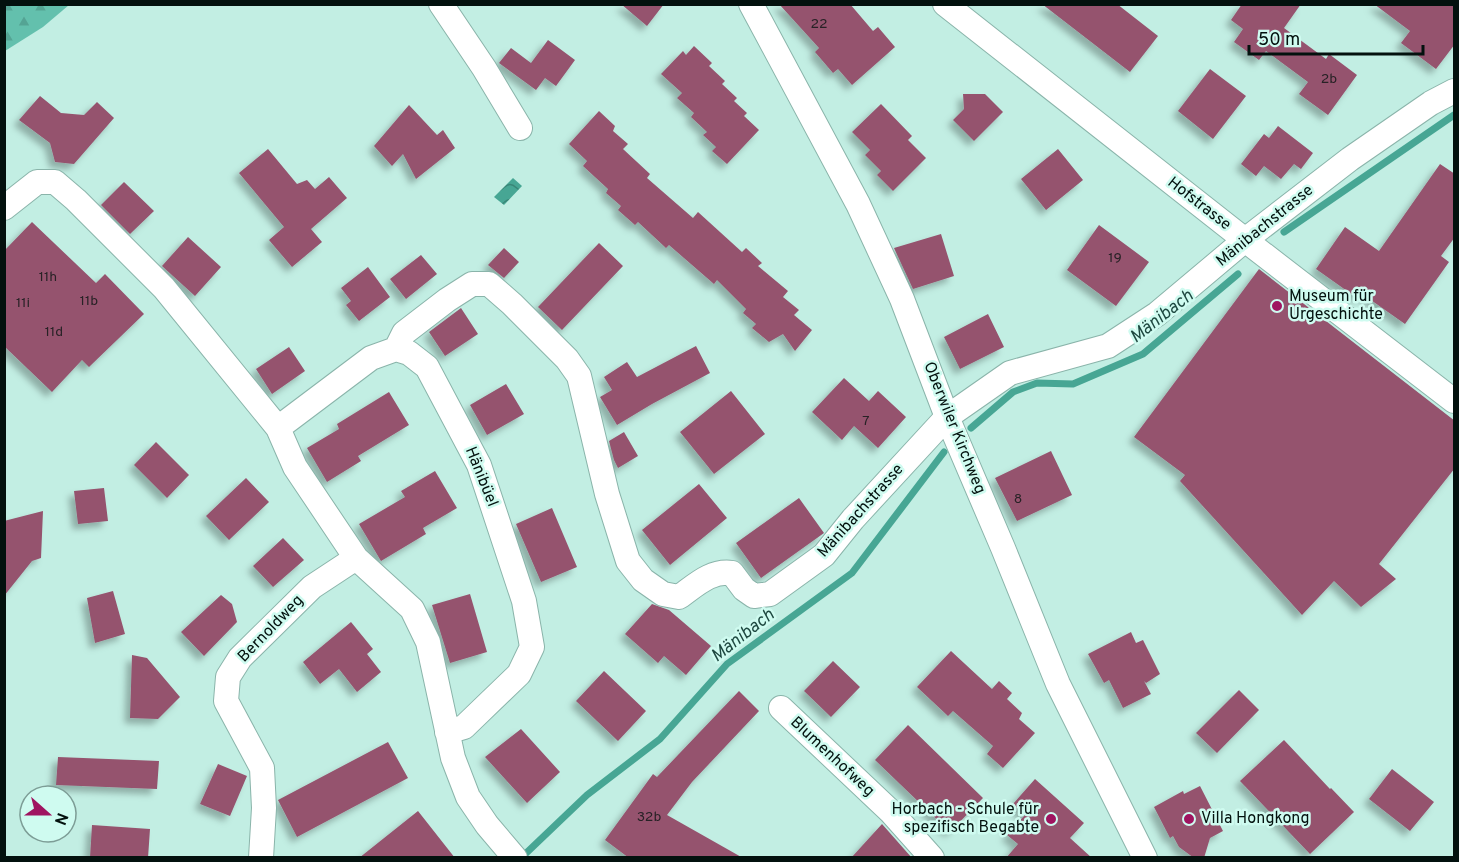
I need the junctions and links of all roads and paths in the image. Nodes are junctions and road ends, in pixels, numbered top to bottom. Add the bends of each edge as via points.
1 (441, 4) edge
2 (750, 4) edge
3 (945, 4) edge
4 (1455, 91) edge
5 (520, 128) dead end
6 (4, 208) edge
7 (1245, 240) junction
8 (396, 349) junction
9 (1455, 401) edge
10 (947, 417) junction
11 (278, 428) junction
12 (356, 558) junction
13 (781, 708) dead end
14 (447, 732) junction
15 (511, 852) edge
16 (261, 858) edge
17 (932, 858) edge
18 (1145, 858) edge

1 - 5 street
2 - 10 street, Oberwiler Kirchweg via 858,204 902,299
3 - 7 street, Hofstrasse
4 - 7 street, Mänibachstrasse via 1350,159
6 - 11 street via 37,182 55,182 164,288
7 - 9 street, Hofstrasse
7 - 10 street, Mänibachstrasse via 1157,314 1108,346 1010,373
8 - 10 street, Mänibachstrasse via 404,333 472,284 489,284 512,304 567,358 579,376 606,494 628,561 663,594 679,597 720,571 732,573 754,596 770,594 824,555
8 - 11 street via 371,358
8 - 14 street, Hänibüel via 410,353 427,367 479,465 524,601 532,647 519,674 464,727
10 - 18 street, Oberwiler Kirchweg via 1058,684
11 - 12 street via 295,467
12 - 14 street via 412,609 428,642
12 - 16 street, Bernoldweg via 312,587 240,658 228,677 226,701 262,768
13 - 17 street, Blumenhofweg via 891,812
14 - 15 street via 468,797

